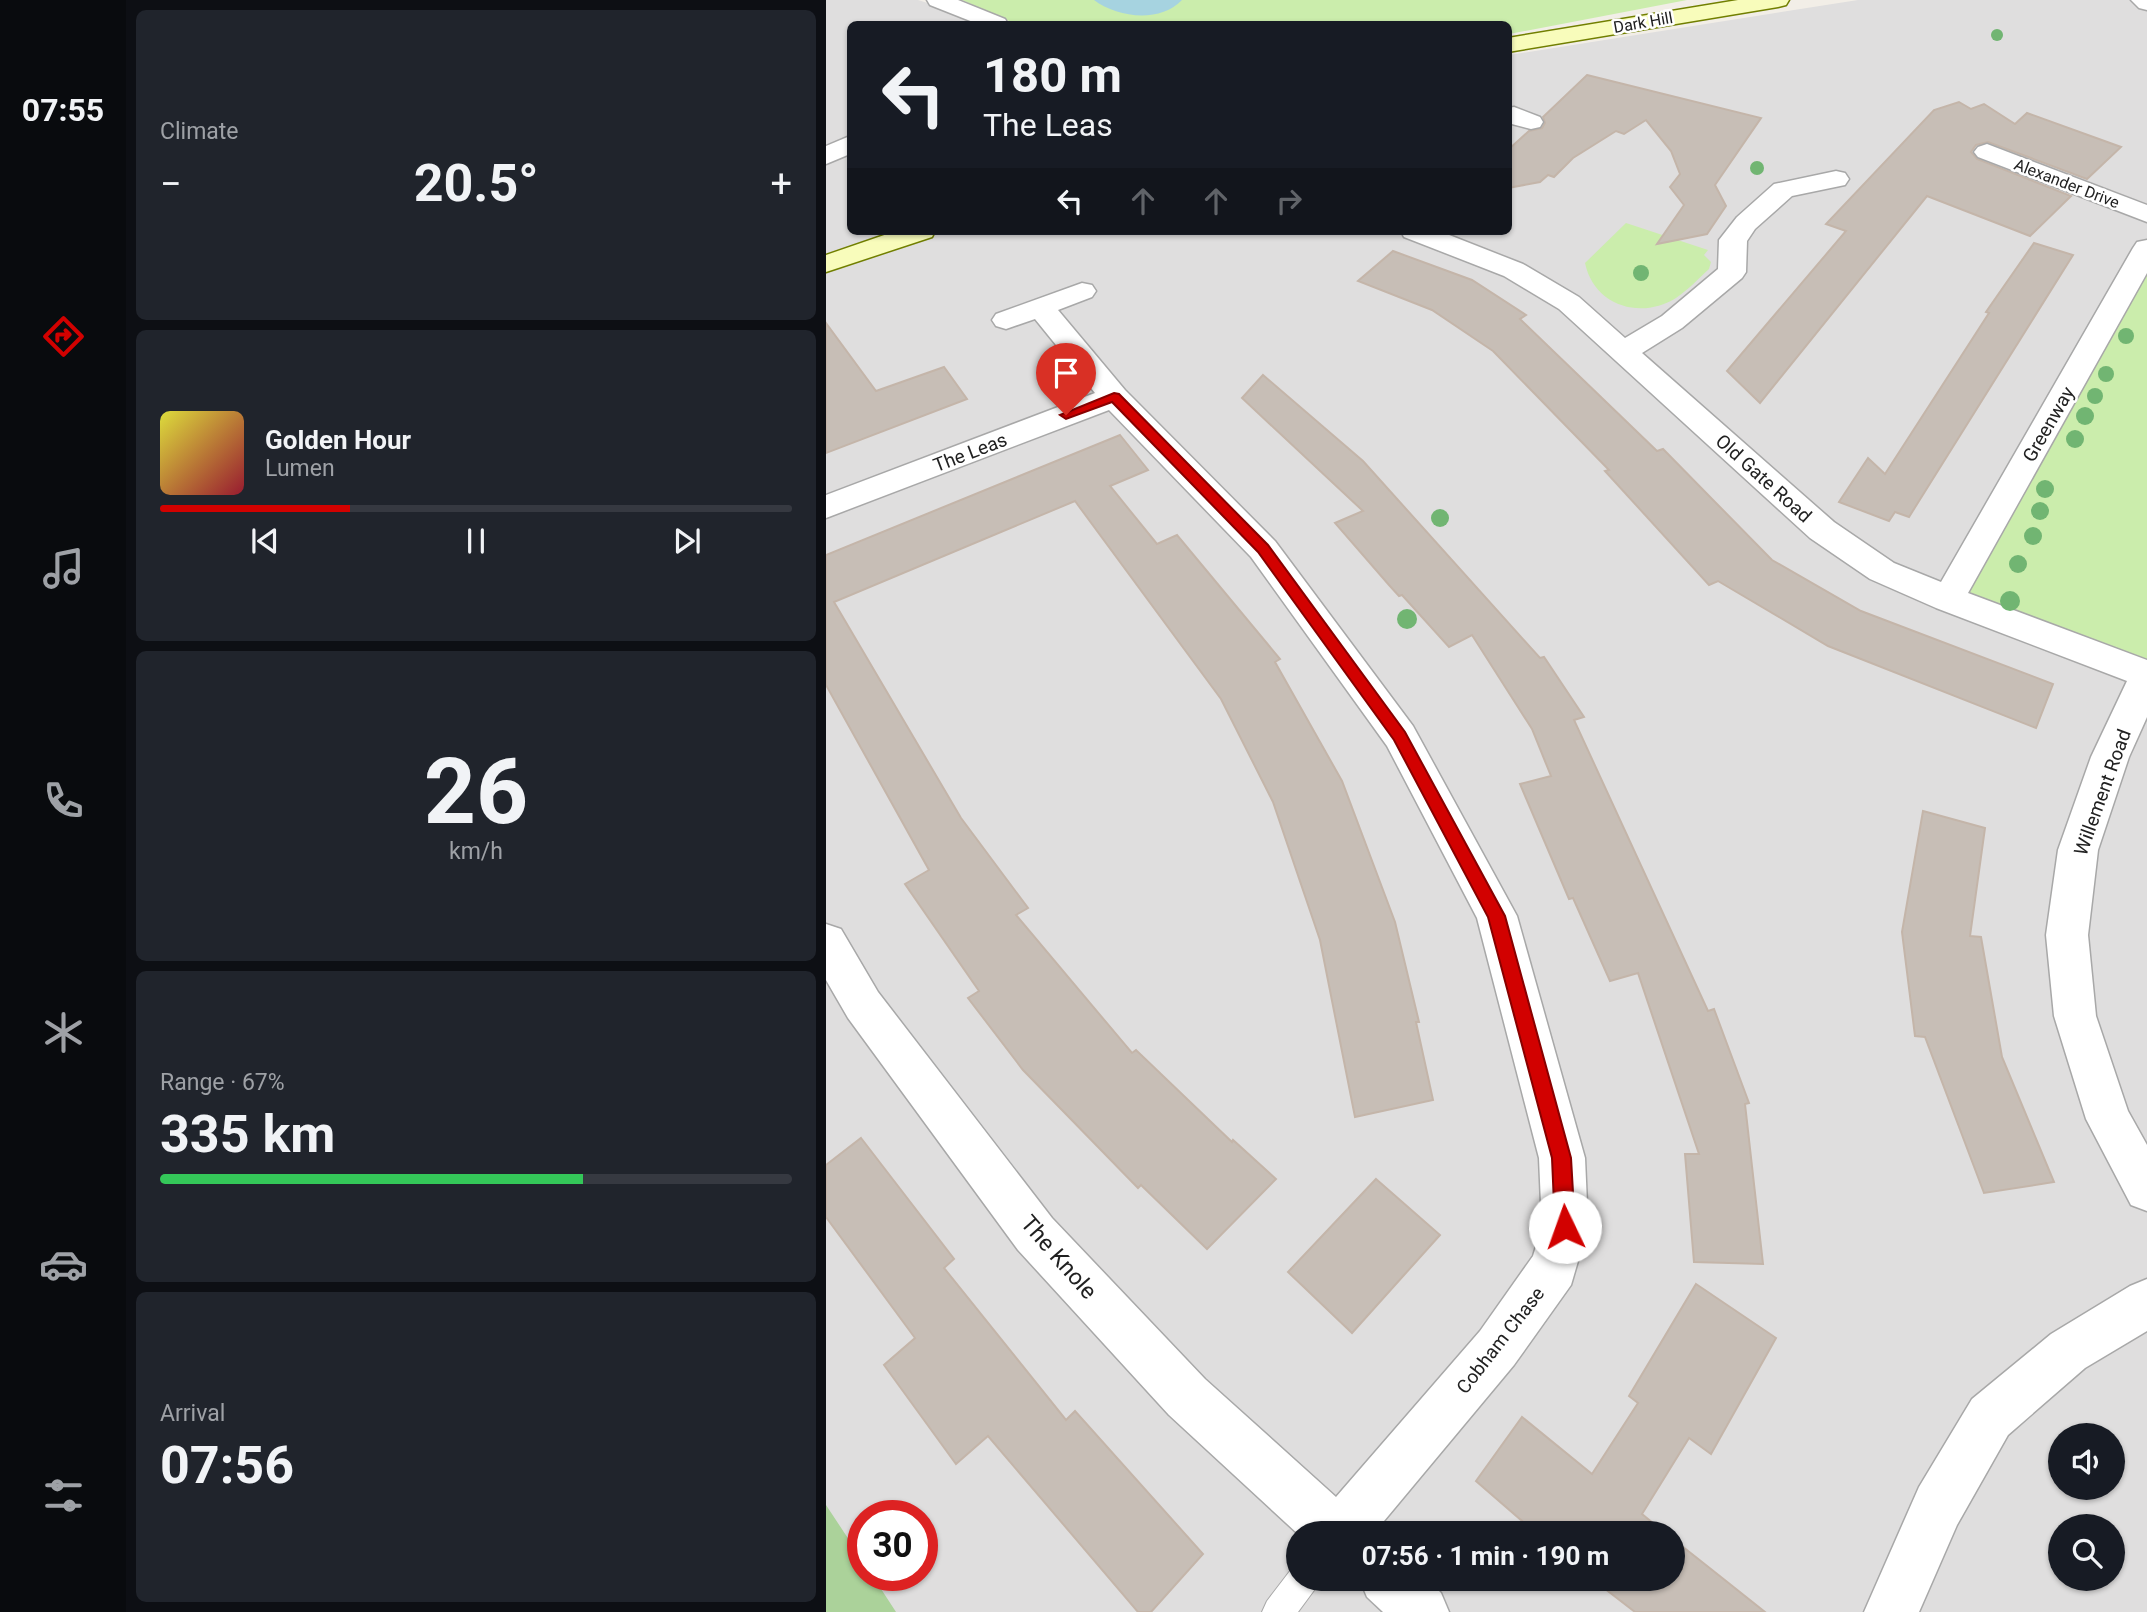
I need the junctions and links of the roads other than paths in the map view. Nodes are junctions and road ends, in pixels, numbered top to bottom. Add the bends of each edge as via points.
1 (938, 0) edge
2 (1778, 0) edge
3 (2142, 0) edge
4 (2147, 3) edge
5 (990, 21) edge
6 (1512, 45) edge
7 (847, 146) edge
8 (1987, 152) dead end
9 (826, 156) edge
10 (1836, 179) dead end
11 (2147, 214) edge
12 (910, 235) edge
13 (1426, 235) edge
14 (2147, 248) edge
15 (826, 264) edge
16 (1082, 292) dead end
17 (1622, 352) junction
18 (1114, 397) junction
19 (826, 507) edge
20 (1948, 599) junction
21 (2147, 675) edge
22 (826, 942) edge
23 (2147, 1189) edge
24 (2147, 1303) edge
25 (1325, 1521) edge
26 (1348, 1521) edge
27 (1294, 1591) edge
28 (1400, 1591) edge
29 (1278, 1612) edge
30 (1422, 1612) edge
31 (1891, 1612) edge

1 - 5 street
2 - 6 street, Dark Hill
3 - 4 street
7 - 9 street
8 - 11 street, Alexander Drive
10 - 17 street via 1783,190 1733,240 1731,272 1672,323
12 - 15 street
13 - 17 street, Old Gate Road via 1490,257 1544,285
14 - 20 street, Greenway
16 - 18 street, Cobham Chase via 1024,313
17 - 20 street, Old Gate Road via 1822,530 1882,570
18 - 19 street, The Leas
18 - 26 street, Cobham Chase via 1263,548 1400,736 1497,916 1562,1158 1565,1227 1555,1268 1497,1348
20 - 21 street, Old Gate Road
21 - 23 street, Willement Road via 2110,757 2078,850 2067,935 2075,1016 2108,1119
22 - 25 street, The Knole via 863,1004 1035,1234 1187,1397
24 - 31 street via 2068,1351 1990,1417 1938,1506
27 - 29 lane
28 - 30 street

